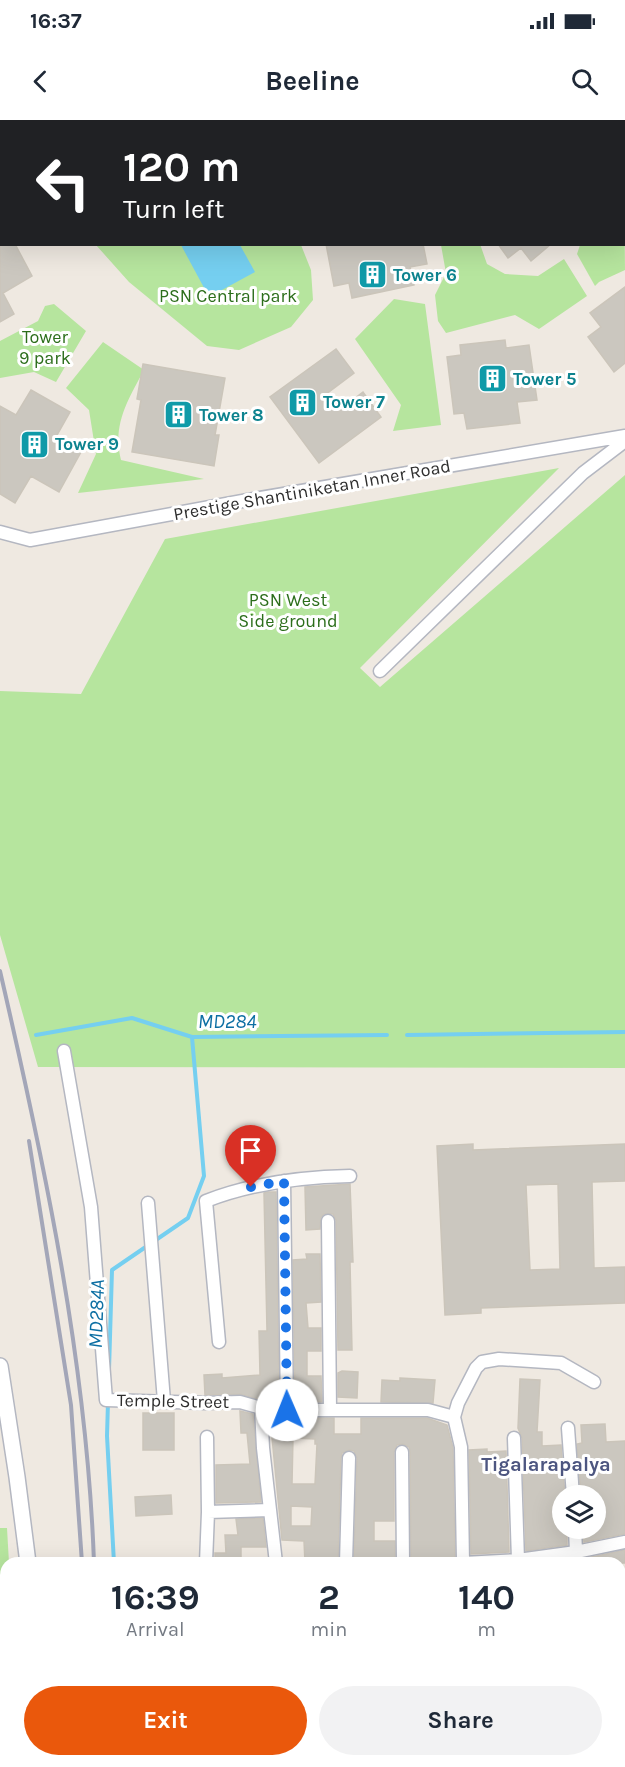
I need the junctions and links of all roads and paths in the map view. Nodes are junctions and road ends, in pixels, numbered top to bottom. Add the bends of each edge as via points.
1 (625, 436) edge
2 (625, 441) edge
3 (0, 532) edge
4 (380, 671) dead end
5 (64, 1052) dead end
6 (350, 1176) dead end
7 (284, 1181) junction
8 (148, 1203) dead end
9 (328, 1221) dead end
10 (219, 1342) dead end
11 (0, 1366) edge
12 (594, 1382) dead end
13 (164, 1401) junction
14 (261, 1408) junction
15 (330, 1409) junction
16 (287, 1410) junction
17 (454, 1417) junction
18 (568, 1428) dead end
19 (207, 1437) dead end
20 (514, 1438) dead end
21 (402, 1452) dead end
22 (349, 1458) dead end
23 (572, 1485) edge
24 (270, 1510) junction
25 (208, 1512) junction
26 (575, 1539) edge
27 (625, 1542) edge
28 (576, 1552) junction
29 (27, 1557) edge
30 (206, 1557) edge
31 (275, 1557) edge
32 (346, 1557) edge
33 (403, 1557) edge
34 (463, 1557) edge
35 (518, 1557) edge
36 (540, 1557) edge

1 - 3 street, Prestige Shantiniketan Inner Road via 30,540
2 - 4 street via 583,473
5 - 13 street, Temple Street via 91,1207 106,1400
6 - 7 street
7 - 10 street via 235,1190 206,1201
7 - 16 street
8 - 13 street
9 - 15 street
11 - 29 street
12 - 17 street via 561,1363 512,1359 482,1362 472,1375
13 - 14 street, Temple Street via 240,1402
14 - 16 street, Temple Street
14 - 24 street
15 - 16 street, Temple Street
15 - 17 street, Temple Street via 428,1410
17 - 34 street via 461,1447
18 - 23 street
19 - 25 street
20 - 35 street
21 - 33 street
22 - 32 street
24 - 25 street
24 - 31 street
25 - 30 street
26 - 28 street
27 - 28 street
28 - 36 street

